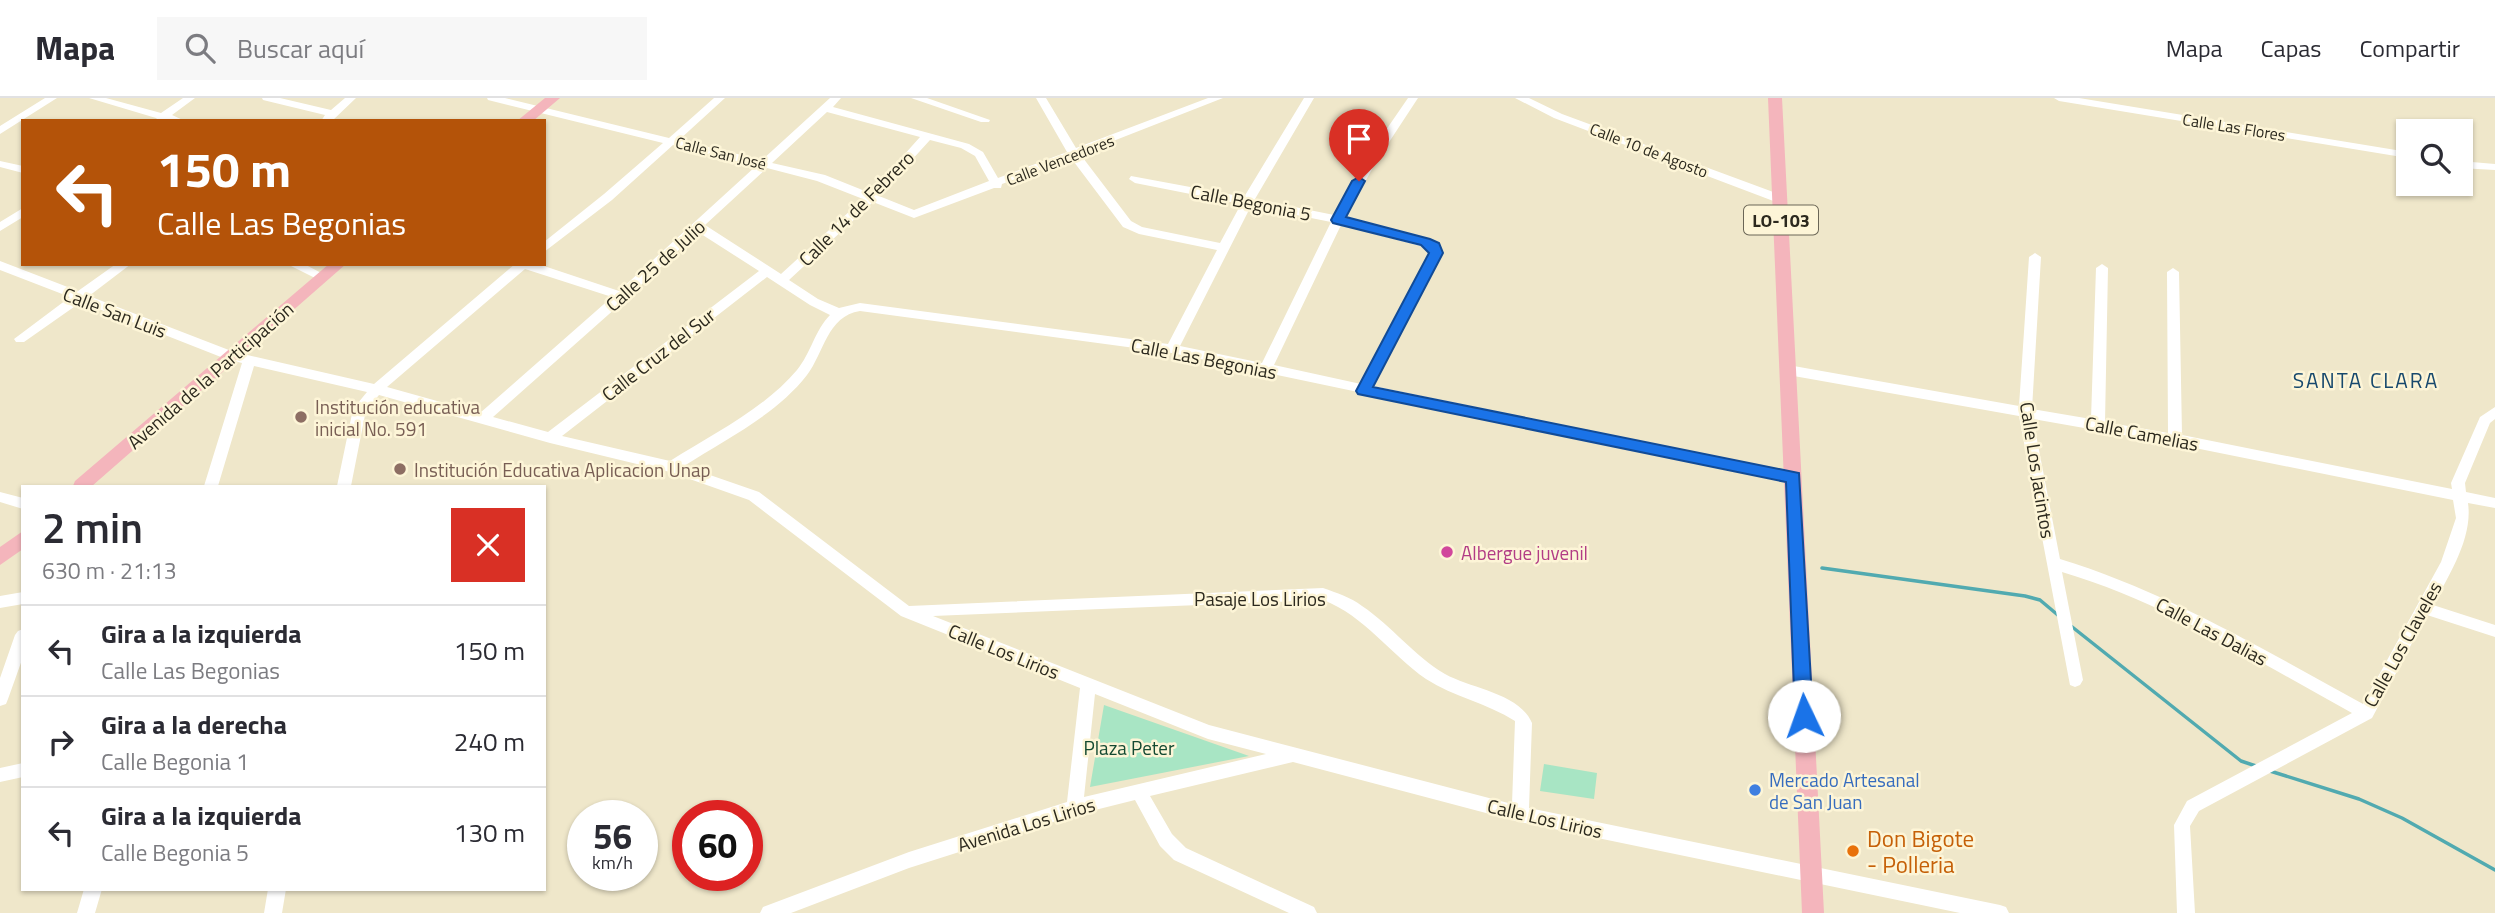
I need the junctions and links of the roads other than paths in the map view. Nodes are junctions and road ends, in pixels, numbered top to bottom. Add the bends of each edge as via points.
1 (52, 98) edge
2 (94, 98) edge
3 (190, 98) edge
4 (267, 98) edge
5 (351, 98) edge
6 (492, 98) edge
7 (553, 98) edge
8 (720, 98) edge
9 (836, 98) edge
10 (916, 98) edge
11 (1041, 98) edge
12 (1218, 98) edge
13 (1413, 98) edge
14 (1520, 98) edge
15 (1775, 98) edge
16 (2059, 98) edge
17 (1305, 99) edge
18 (825, 108) junction
19 (537, 111) junction
20 (161, 118) edge
21 (329, 118) edge
22 (527, 119) edge
23 (985, 120) dead end
24 (0, 131) edge
25 (928, 135) junction
26 (671, 141) junction
27 (2396, 153) edge
28 (1074, 155) junction
29 (0, 163) edge
30 (764, 164) junction
31 (2473, 165) edge
32 (2495, 167) edge
33 (21, 169) edge
34 (1135, 179) dead end
35 (998, 185) junction
36 (872, 197) junction
37 (1780, 199) junction
38 (1248, 201) junction
39 (901, 211) joint
40 (21, 213) edge
41 (1338, 220) junction
42 (698, 226) junction
43 (0, 227) edge
44 (546, 246) edge
45 (1224, 248) junction
46 (2035, 257) dead end
47 (0, 265) edge
48 (122, 266) edge
49 (298, 266) edge
50 (337, 266) edge
51 (522, 266) edge
52 (530, 266) edge
53 (2102, 268) dead end
54 (767, 271) junction
55 (2173, 272) dead end
56 (323, 277) junction
57 (782, 280) junction
58 (622, 296) junction
59 (76, 298) junction
60 (838, 313) junction
61 (20, 339) dead end
62 (1172, 349) junction
63 (231, 356) junction
64 (249, 361) junction
65 (1266, 368) junction
66 (1788, 370) junction
67 (376, 388) junction
68 (1364, 391) junction
69 (2025, 411) junction
70 (2495, 412) edge
71 (482, 419) junction
72 (2098, 424) junction
73 (550, 438) junction
74 (2175, 439) junction
75 (672, 467) junction
76 (1794, 478) junction
77 (82, 485) edge
78 (211, 485) edge
79 (344, 485) edge
80 (2457, 496) junction
81 (0, 497) edge
82 (21, 503) edge
83 (2495, 503) edge
84 (21, 540) edge
85 (0, 558) edge
86 (2053, 563) junction
87 (21, 598) edge
88 (0, 602) edge
89 (2424, 608) junction
90 (906, 612) junction
91 (2495, 631) edge
92 (21, 641) edge
93 (2075, 680) dead end
94 (1088, 685) junction
95 (0, 699) edge
96 (2365, 713) junction
97 (1290, 756) junction
98 (21, 770) edge
99 (0, 775) edge
100 (1139, 792) junction
101 (1075, 807) junction
102 (1520, 814) junction
103 (1811, 875) junction
104 (92, 891) edge
105 (277, 891) edge
106 (86, 913) edge
107 (273, 913) edge
108 (769, 913) edge
109 (1308, 913) edge
110 (1813, 913) edge
111 (2000, 913) edge
112 (2186, 913) edge

1 - 24 street
2 - 20 street
3 - 20 street
4 - 21 street
5 - 21 street
6 - 19 street, Calle San José
7 - 19 main road
8 - 26 street
9 - 18 street, Calle 25 de Julio
10 - 23 street
11 - 28 street
12 - 28 street, Calle Vencedores
13 - 41 street via 1380,142
14 - 37 street, Calle 10 de Agosto
15 - 37 main road, LO-103
16 - 27 street, Calle Las Flores
17 - 38 street
18 - 25 street
18 - 30 street, Calle 25 de Julio
19 - 22 main road
19 - 26 street, Calle San José
25 - 35 street via 979,155
25 - 36 street, Calle 14 de Febrero
26 - 30 street, Calle San José
26 - 44 street
28 - 35 street, Calle Vencedores
28 - 45 street via 1132,228
29 - 33 street
30 - 36 street, Calle San José
30 - 42 street, Calle 25 de Julio
31 - 32 street
34 - 38 street, Calle Begonia 5
35 - 39 street, Calle Vencedores via 920,213
36 - 39 street, Calle San José
36 - 57 street, Calle 14 de Febrero
37 - 66 main road, LO-103
38 - 41 street, Calle Begonia 5
38 - 45 street
40 - 43 street
41 - 65 street
41 - 68 street, Calle Begonia 5 via 1426,242 1436,249
42 - 54 street
42 - 58 street, Calle 25 de Julio
45 - 62 street
46 - 69 street, Calle Los Jacintos
47 - 59 street, Calle San Luis
48 - 59 street
49 - 56 street
50 - 56 main road, Avenida de la Participación
51 - 67 street
52 - 58 street
53 - 72 street
54 - 57 street
54 - 73 street, Calle Cruz del Sur
55 - 74 street
56 - 63 main road, Avenida de la Participación
57 - 60 street
58 - 71 street, Calle 25 de Julio
59 - 61 street
59 - 63 street, Calle San Luis
60 - 62 street, Calle Las Begonias via 853,307 900,310
60 - 75 street via 803,371 782,391
62 - 65 street, Calle Las Begonias
63 - 64 street, Calle Los Lirios
63 - 77 main road, Avenida de la Participación
64 - 67 street, Calle Los Lirios
64 - 78 street
65 - 68 street, Calle Las Begonias
66 - 69 street, Calle Camelias
66 - 76 main road, LO-103
67 - 71 street, Calle Los Lirios
67 - 79 street via 360,409
68 - 76 street, Calle Las Begonias
69 - 72 street, Calle Camelias
69 - 86 street, Calle Los Jacintos
70 - 80 street, Calle Los Claveles via 2485,420 2458,483
71 - 73 street, Calle Los Lirios
72 - 74 street, Calle Camelias
73 - 75 street, Calle Los Lirios
74 - 80 street, Calle Camelias
75 - 90 street, Calle Los Lirios via 754,496
76 - 103 main road, LO-103
80 - 83 street, Calle Camelias
80 - 89 street, Calle Los Claveles via 2463,518 2448,563
81 - 82 street
84 - 85 main road
86 - 93 street, Calle Los Jacintos
86 - 96 street, Calle Las Dalias via 2089,573 2165,606
87 - 88 street
89 - 91 street
89 - 96 street, Calle Los Claveles
90 - 94 street, Calle Los Lirios
90 - 102 street, Pasaje Los Lirios via 1223,596 1323,594 1338,598 1359,609 1432,674 1521,716
92 - 95 street
94 - 97 street, Calle Los Lirios via 1208,732
94 - 101 street
96 - 112 street, Calle Los Claveles via 2193,806 2182,825
97 - 100 street, Avenida Los Lirios
97 - 102 street, Calle Los Lirios
98 - 99 street
100 - 101 street, Avenida Los Lirios
100 - 109 street via 1166,840 1180,854
101 - 108 street, Avenida Los Lirios via 909,860
102 - 103 street, Calle Los Lirios
103 - 110 main road, LO-103
103 - 111 street, Calle Los Lirios
104 - 106 street
105 - 107 street

